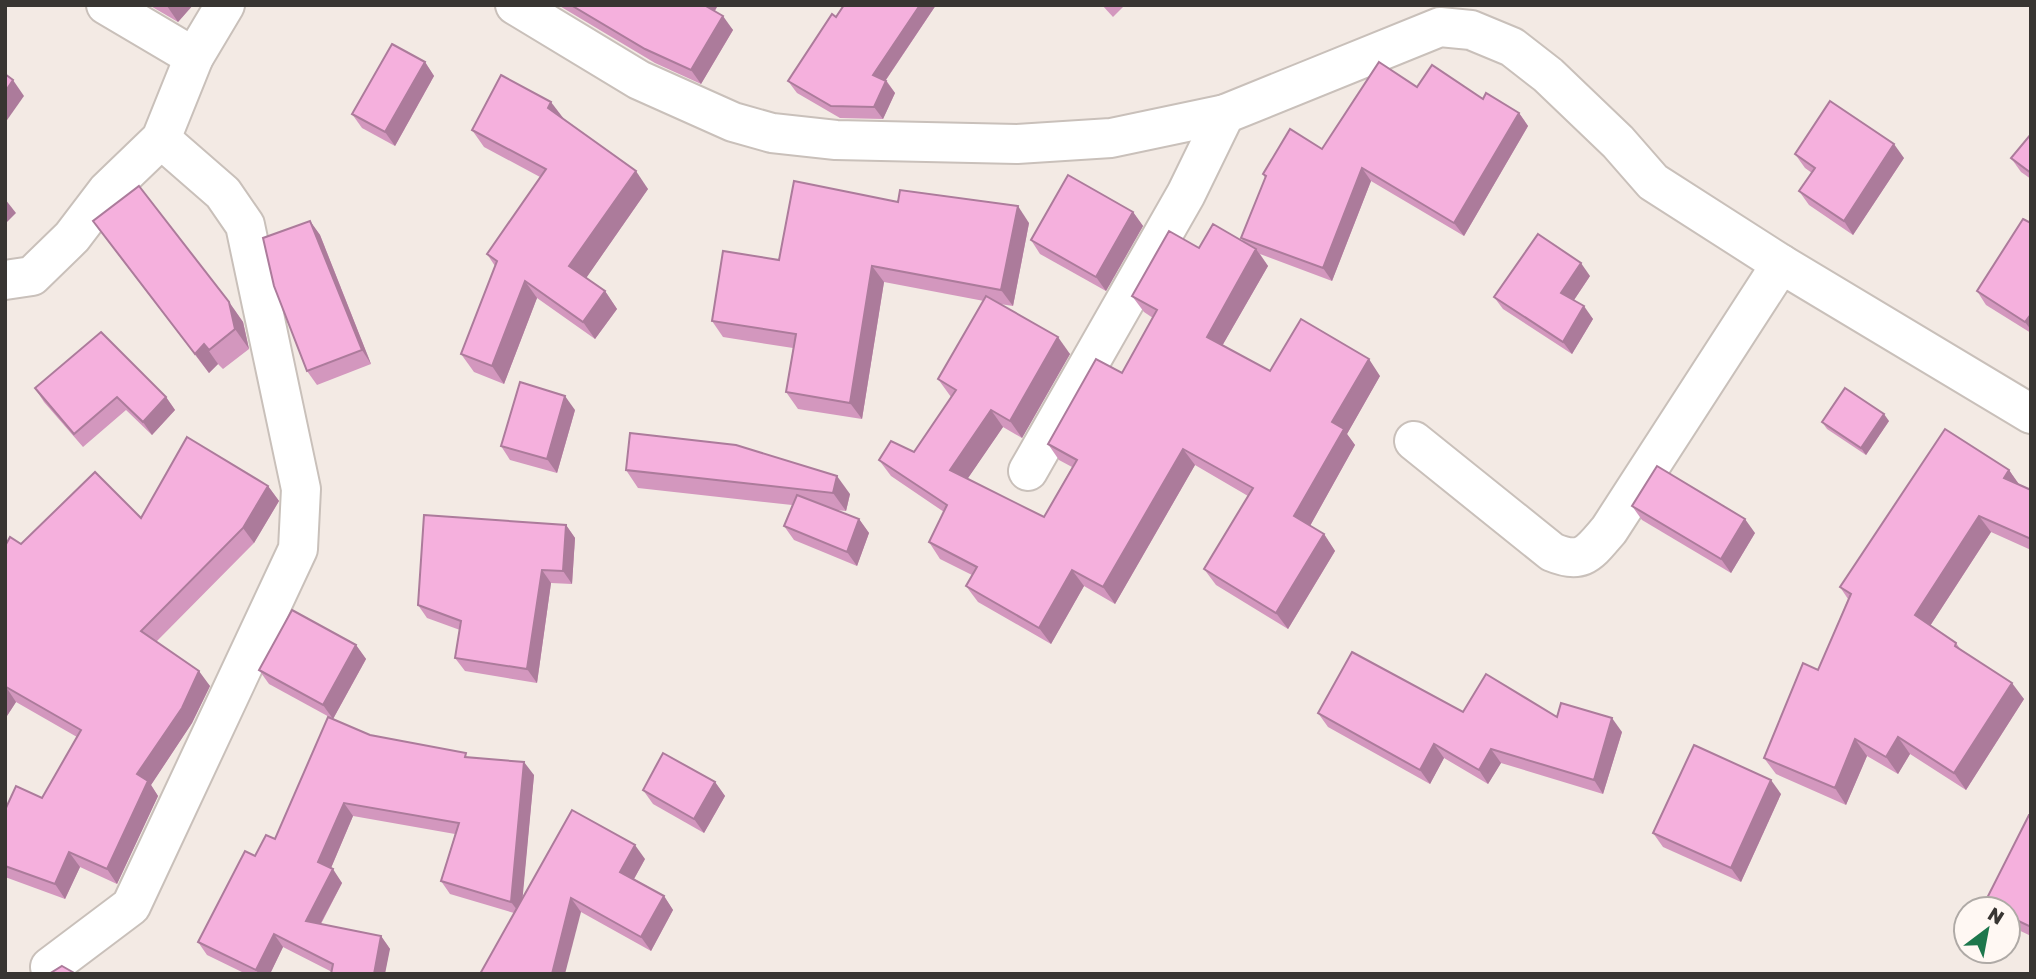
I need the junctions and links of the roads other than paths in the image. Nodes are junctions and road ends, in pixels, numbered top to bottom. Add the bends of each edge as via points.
1 (106, 5) edge
2 (225, 5) edge
3 (515, 5) edge
4 (194, 57) junction
5 (1225, 114) junction
6 (160, 139) junction
7 (1781, 264) junction
8 (5, 280) edge
9 (2031, 414) edge
10 (1414, 441) dead end
11 (1028, 471) dead end
12 (50, 967) dead end

1 - 4 street
2 - 4 street
3 - 5 street via 639,80 733,122 772,134 1017,144 1111,138
4 - 6 street
5 - 7 street via 1440,27 1471,30 1512,47 1548,75 1653,183
5 - 11 street via 1186,194
6 - 8 street via 32,276
6 - 12 street via 223,193 245,225 301,489 298,549 131,906
7 - 9 street
7 - 10 street via 1609,530 1587,555 1570,560 1552,552

